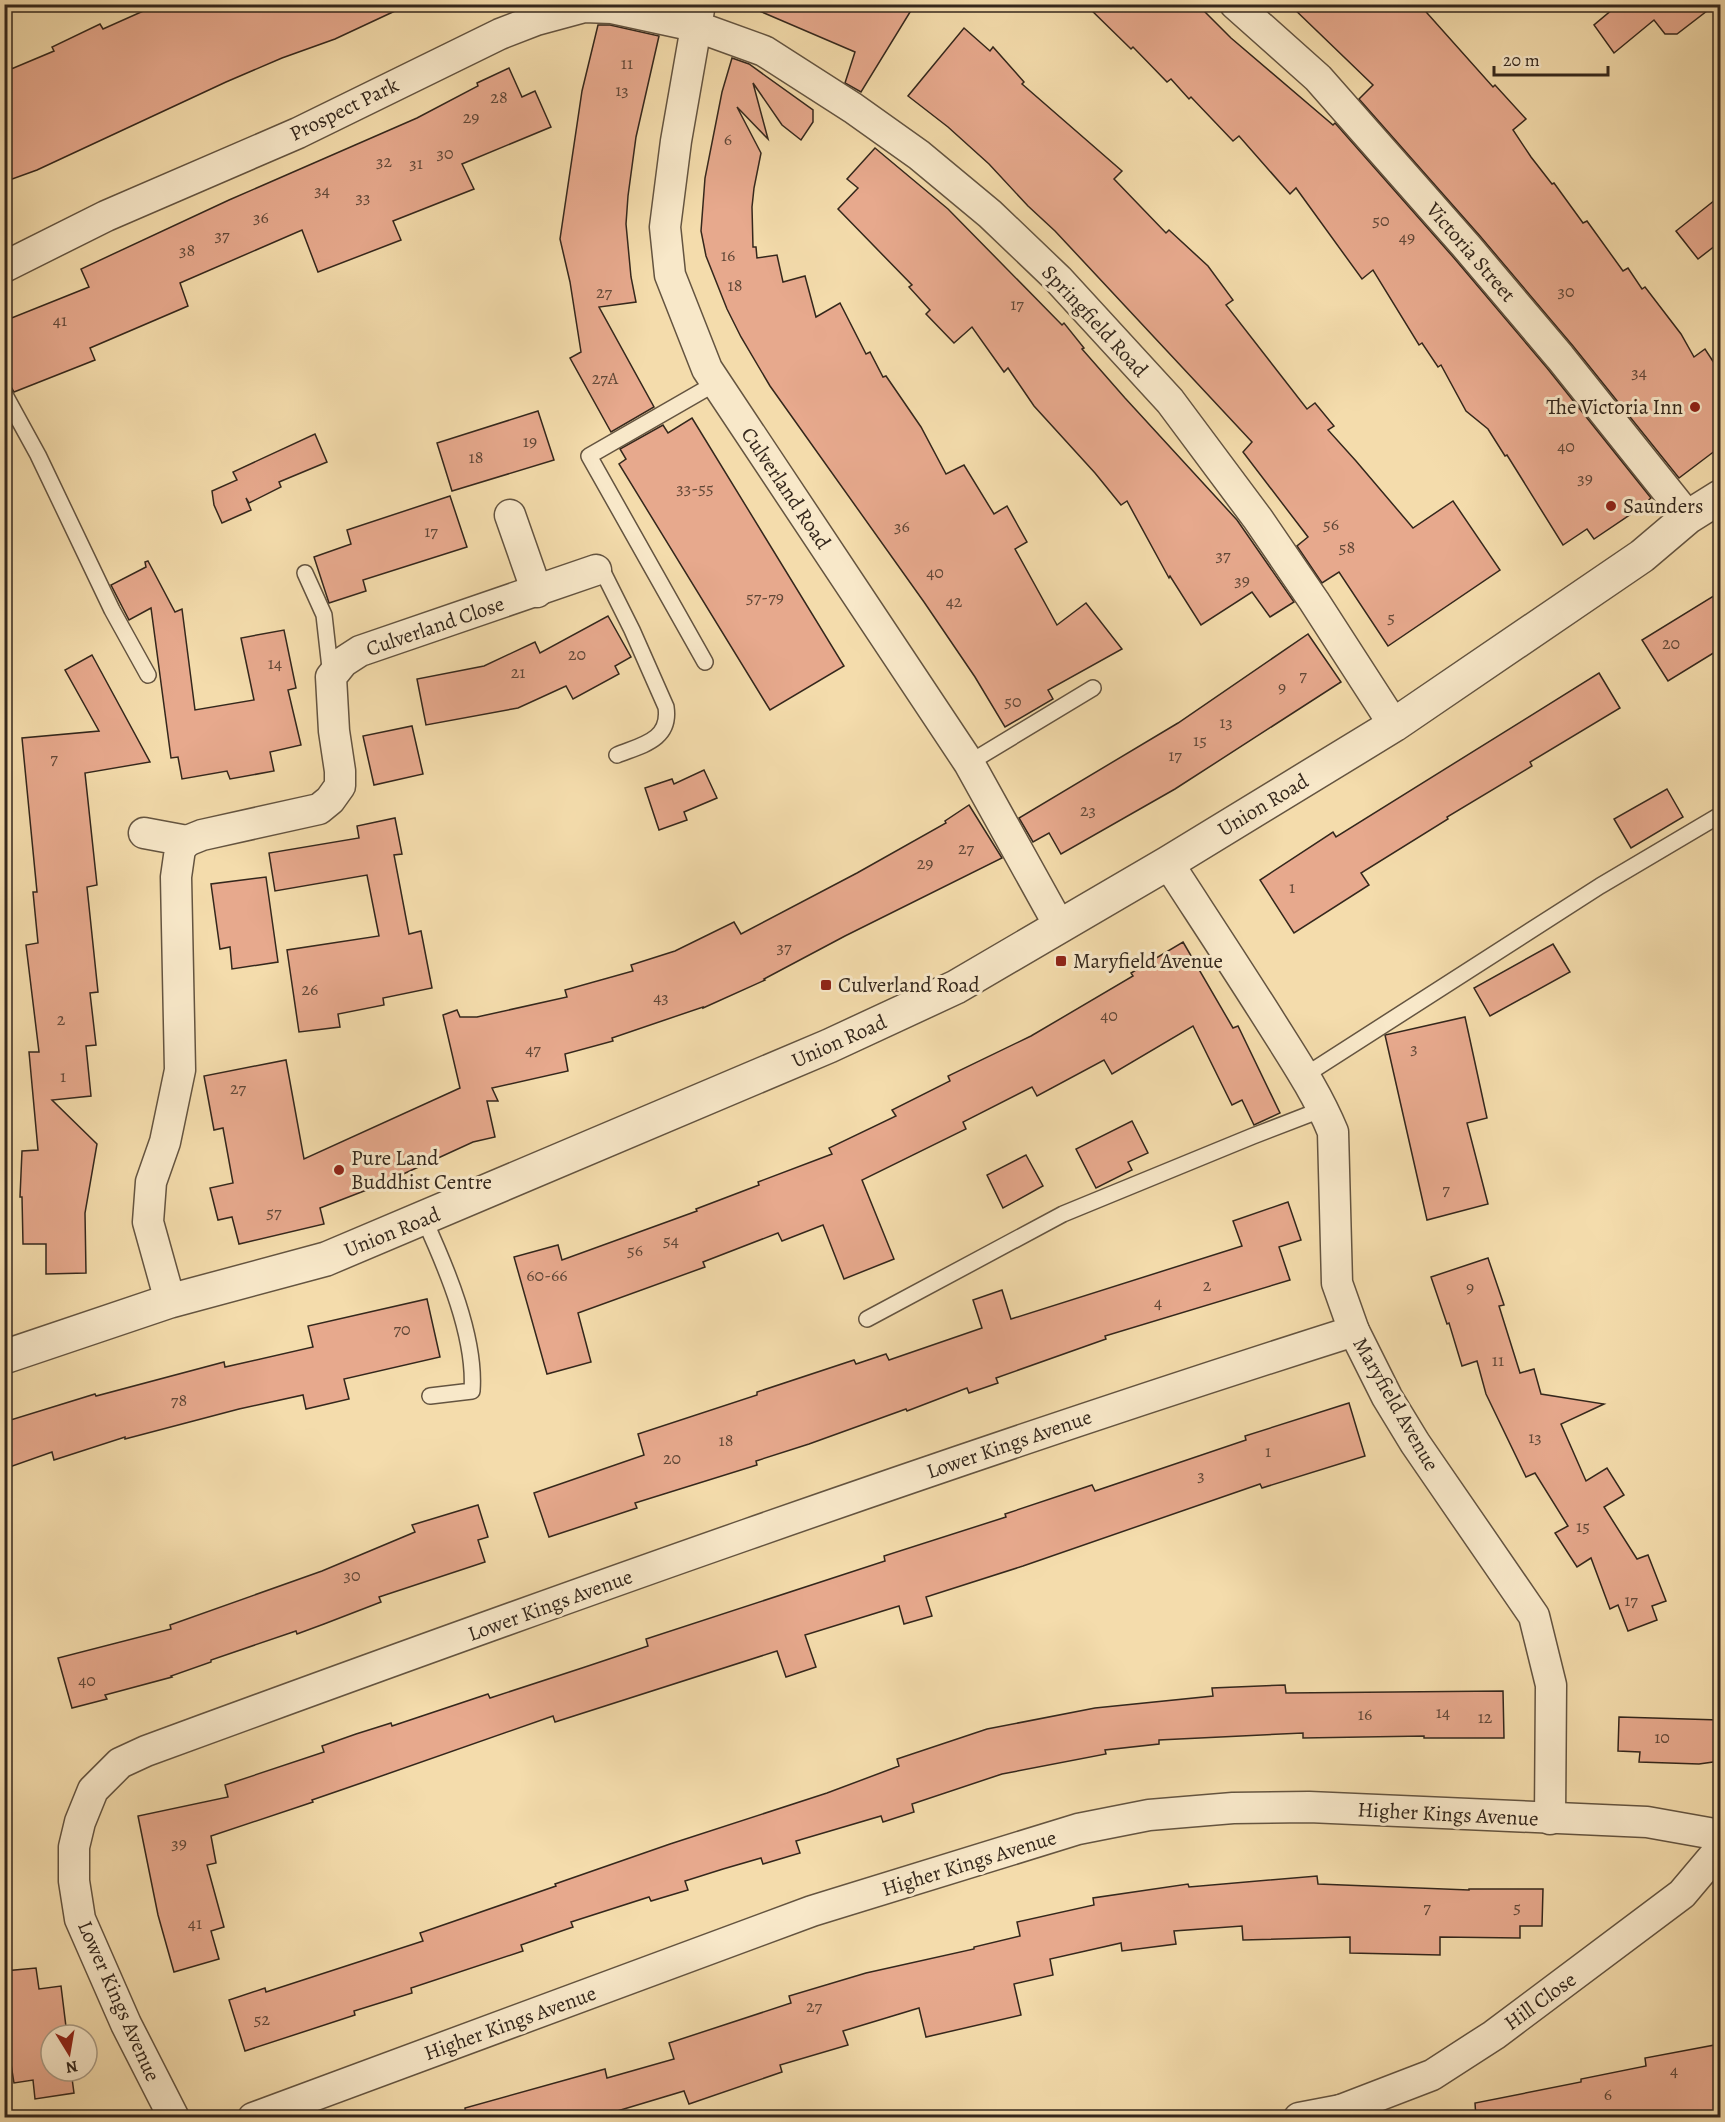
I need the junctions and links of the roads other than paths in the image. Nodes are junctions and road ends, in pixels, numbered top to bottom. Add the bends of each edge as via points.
1 (1235, 4) edge
2 (697, 15) edge
3 (4, 267) edge
4 (716, 383) junction
5 (4, 393) edge
6 (1720, 497) edge
7 (510, 515) dead end
8 (1688, 517) junction
9 (596, 570) joint
10 (305, 573) dead end
11 (537, 592) junction
12 (705, 662) dead end
13 (148, 675) dead end
14 (331, 678) junction
15 (1093, 688) dead end
16 (1394, 725) junction
17 (617, 755) dead end
18 (969, 764) junction
19 (1720, 815) edge
20 (144, 833) dead end
21 (187, 841) junction
22 (1168, 863) junction
23 (1060, 927) junction
24 (1304, 1076) junction
25 (1323, 1109) junction
26 (424, 1218) junction
27 (170, 1301) junction
28 (867, 1319) dead end
29 (1354, 1331) junction
30 (4, 1356) edge
31 (430, 1396) dead end
32 (1550, 1819) junction
33 (1720, 1835) edge
34 (1720, 1849) edge
35 (1340, 2114) edge
36 (174, 2118) edge
37 (253, 2118) edge
38 (1299, 2118) edge

1 - 8 street, Victoria Street via 1318,78 1560,357
2 - 3 street, Prospect Park via 584,7 536,20 298,133 106,216
2 - 4 street, Culverland Road via 665,227 670,275 706,369
2 - 16 street, Springfield Road via 764,51 919,155 990,214 1058,279 1170,401 1258,519
4 - 12 lane via 589,456
4 - 18 street, Culverland Road
5 - 13 lane
6 - 8 street, Union Road
7 - 11 street
8 - 16 street, Union Road via 1642,556
9 - 11 street, Culverland Close
9 - 17 lane via 604,574 632,630 668,720 650,742
10 - 14 lane via 324,615
11 - 14 street, Culverland Close via 360,651 343,662
14 - 21 street via 340,786 330,801 319,809
15 - 18 lane
16 - 22 street, Union Road
18 - 23 street, Culverland Road
19 - 24 lane via 1600,886
20 - 21 street
21 - 27 street via 180,849 176,877 180,1070 165,1142 151,1182 148,1222
22 - 23 street, Union Road
22 - 24 street, Maryfield Avenue
23 - 26 street, Union Road via 956,987 840,1041
24 - 25 street, Maryfield Avenue
25 - 28 lane via 1063,1214
25 - 29 street, Maryfield Avenue via 1333,1132 1337,1283
26 - 27 street, Union Road via 326,1259
26 - 31 lane via 462,1318 473,1374 472,1391
27 - 30 street, Union Road
29 - 32 street, Maryfield Avenue via 1415,1443 1534,1616 1551,1685
29 - 36 street, Lower Kings Avenue via 911,1477 334,1682 120,1763 93,1790 80,1822 74,1847 74,1881 80,1919 126,2024
32 - 33 street, Higher Kings Avenue via 1647,1822
32 - 37 street, Higher Kings Avenue via 1309,1807 1233,1808 1149,1815 1078,1829 812,1911
34 - 35 street, Hill Close via 1682,1894 1494,2035 1432,2075
35 - 38 street, Hill Close

